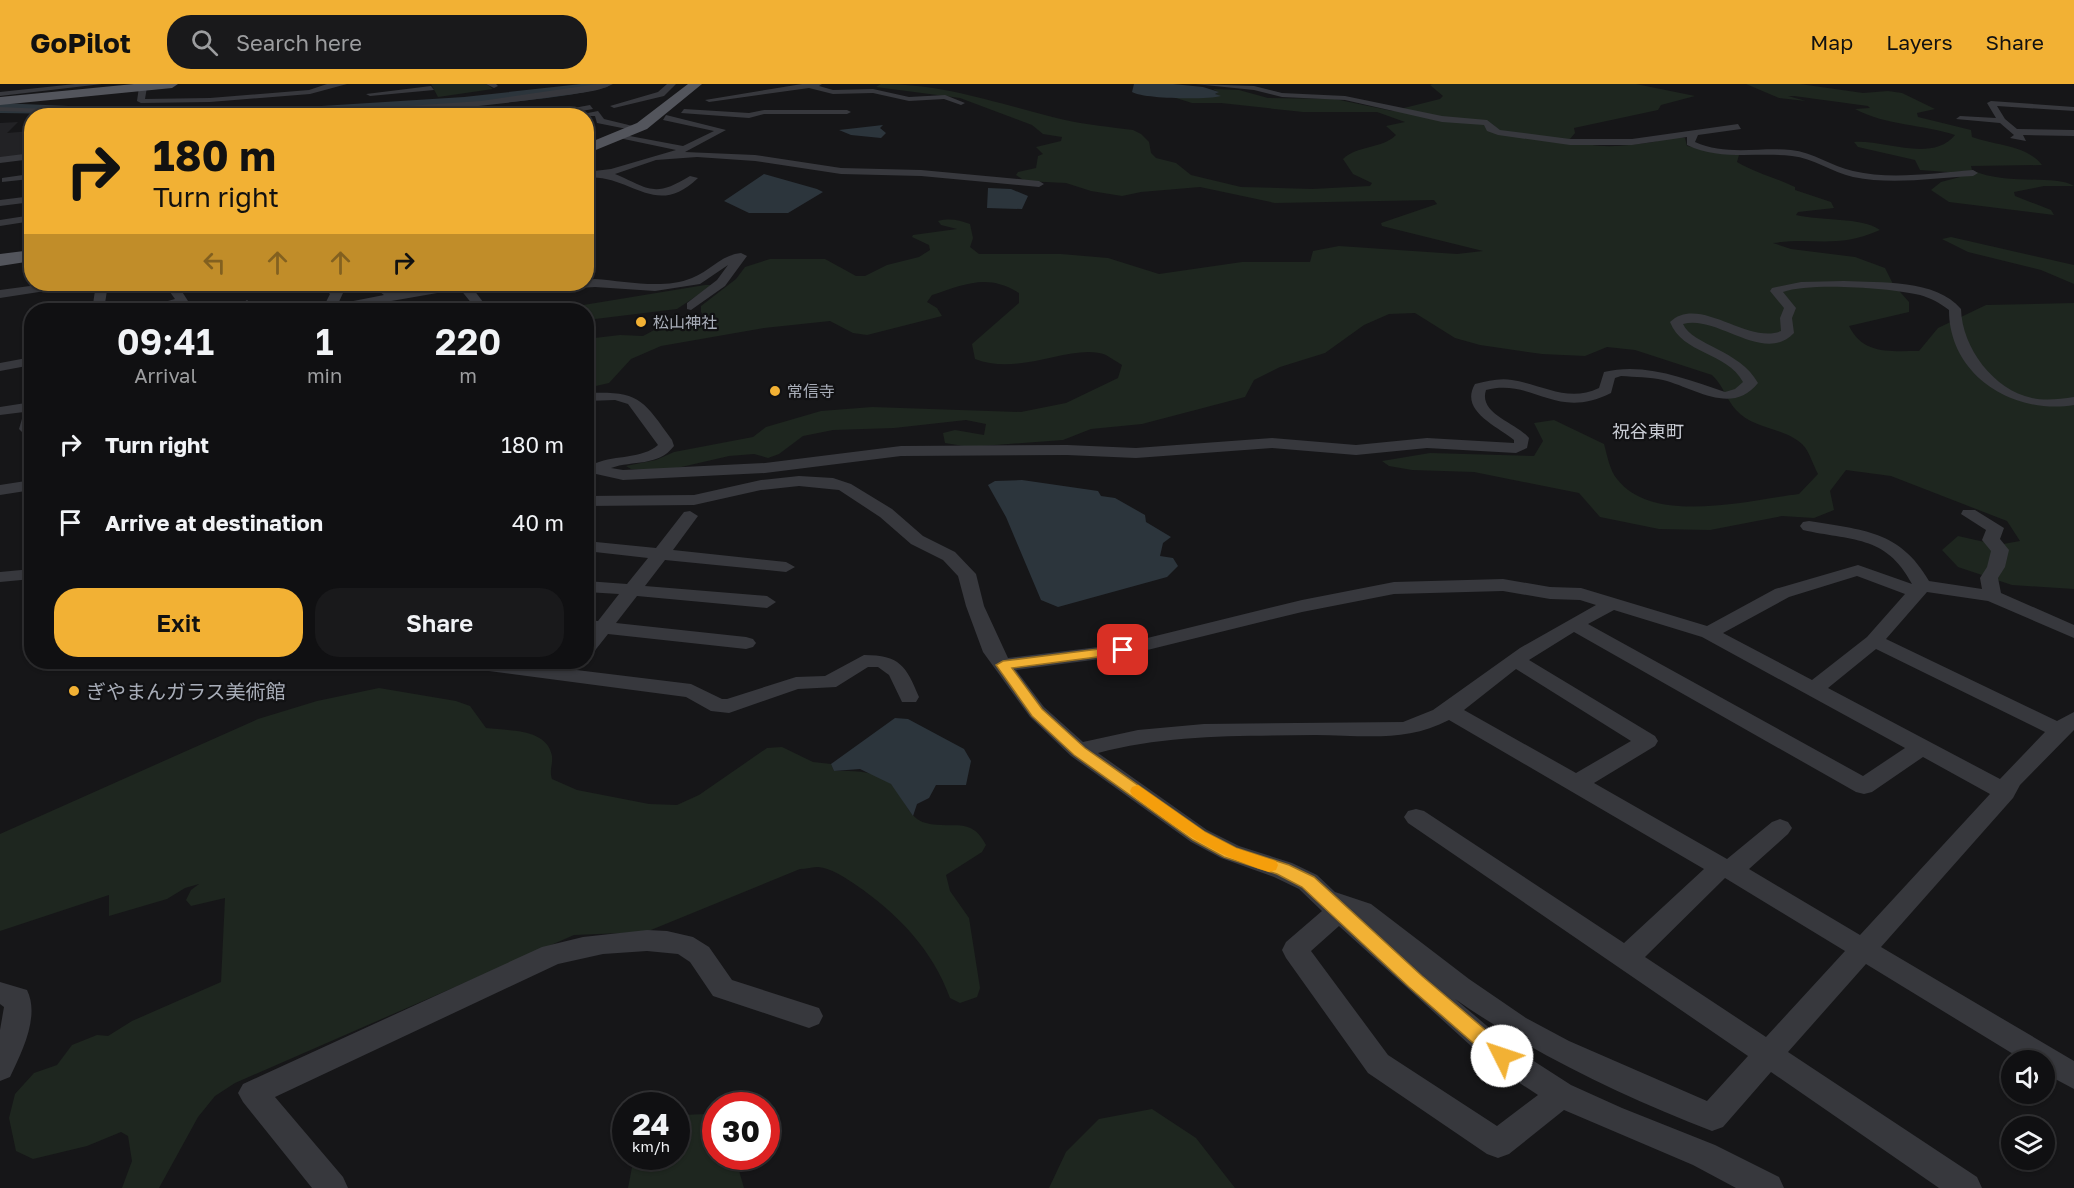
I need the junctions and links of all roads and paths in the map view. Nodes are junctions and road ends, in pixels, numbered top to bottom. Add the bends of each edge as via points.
1 (98, 84) edge
2 (172, 84) edge
3 (271, 84) edge
4 (343, 84) edge
5 (393, 84) edge
6 (401, 84) edge
7 (672, 84) edge
8 (696, 84) edge
9 (843, 84) edge
10 (1199, 84) edge
11 (603, 85) edge
12 (430, 86) edge
13 (796, 86) edge
14 (816, 86) edge
15 (143, 87) junction
16 (713, 88) dead end
17 (0, 94) edge
18 (370, 94) dead end
19 (557, 94) junction
20 (662, 94) junction
21 (754, 95) junction
22 (268, 96) junction
23 (709, 100) junction
24 (0, 101) edge
25 (440, 103) junction
26 (961, 103) dead end
27 (768, 104) dead end
28 (614, 106) dead end
29 (590, 107) dead end
30 (268, 108) edge
31 (311, 108) joint
32 (390, 108) edge
33 (445, 108) edge
34 (514, 108) edge
35 (584, 108) edge
36 (0, 109) edge
37 (2074, 109) edge
38 (24, 110) edge
39 (684, 111) junction
40 (848, 112) dead end
41 (594, 114) edge
42 (658, 114) junction
43 (2051, 115) junction
44 (1960, 119) dead end
45 (2002, 121) junction
46 (594, 123) edge
47 (597, 123) junction
48 (1738, 127) dead end
49 (619, 130) junction
50 (1683, 133) junction
51 (2073, 133) edge
52 (594, 145) edge
53 (678, 151) junction
54 (24, 157) edge
55 (0, 160) edge
56 (1973, 172) dead end
57 (606, 174) junction
58 (594, 175) edge
59 (24, 177) edge
60 (693, 178) dead end
61 (5, 180) dead end
62 (594, 184) edge
63 (1039, 184) dead end
64 (599, 186) dead end
65 (24, 199) edge
66 (0, 202) edge
67 (24, 219) edge
68 (0, 223) edge
69 (24, 256) edge
70 (0, 260) edge
71 (594, 283) edge
72 (24, 290) edge
73 (175, 291) edge
74 (387, 291) edge
75 (428, 291) edge
76 (0, 294) edge
77 (392, 298) junction
78 (174, 303) edge
79 (365, 303) edge
80 (691, 306) dead end
81 (24, 362) edge
82 (0, 367) edge
83 (594, 397) edge
84 (2074, 401) edge
85 (24, 408) edge
86 (0, 411) edge
87 (24, 486) edge
88 (0, 490) edge
89 (594, 501) edge
90 (1969, 514) dead end
91 (690, 516) dead end
92 (1809, 526) dead end
93 (594, 547) edge
94 (660, 554) junction
95 (786, 567) dead end
96 (24, 575) edge
97 (0, 577) edge
98 (594, 587) edge
99 (1920, 589) junction
100 (632, 590) junction
101 (1992, 596) junction
102 (767, 602) dead end
103 (1613, 603) junction
104 (1574, 624) junction
105 (595, 627) edge
106 (2074, 632) edge
107 (1708, 633) junction
108 (1874, 641) junction
109 (746, 643) dead end
110 (1515, 660) junction
111 (1003, 665) junction
112 (577, 669) edge
113 (1814, 689) junction
114 (909, 697) dead end
115 (1448, 710) junction
116 (2067, 725) edge
117 (1921, 748) junction
118 (1079, 751) junction
119 (1577, 783) junction
120 (2005, 792) junction
121 (1416, 817) dead end
122 (1780, 828) dead end
123 (1726, 869) junction
124 (1335, 905) junction
125 (1865, 949) junction
126 (1626, 958) junction
127 (0, 993) edge
128 (809, 1016) dead end
129 (1770, 1054) junction
130 (0, 1068) edge
131 (2074, 1076) edge
132 (1561, 1094) junction
133 (332, 1188) edge
134 (1768, 1188) edge
135 (1966, 1188) edge

1 - 17 street
2 - 15 main road
3 - 22 street
4 - 22 street
5 - 6 street
7 - 20 street
8 - 42 main road
9 - 14 street
10 - 50 street via 1352,99 1442,119 1477,120 1498,132 1563,141 1632,142
11 - 19 street
12 - 18 street
12 - 25 street
13 - 14 street
13 - 21 street
14 - 26 street via 833,92 873,90 909,99 945,97
15 - 22 street via 141,101
15 - 24 main road
16 - 23 street
19 - 25 street
19 - 34 street via 563,101
20 - 28 street
20 - 42 street via 666,96
21 - 23 street
21 - 27 street
22 - 30 street via 272,104
22 - 31 street via 306,98
23 - 39 street via 688,105
25 - 31 street
25 - 32 street
25 - 33 street
29 - 35 street
36 - 38 street
37 - 43 street
39 - 40 street via 749,116 764,112
39 - 42 street
41 - 47 street via 598,113
42 - 49 main road via 637,128
42 - 53 street via 722,130
43 - 45 street via 1991,104
43 - 51 street
44 - 45 street
45 - 51 street via 2015,135
46 - 47 street
47 - 49 street
48 - 50 street
49 - 52 main road
49 - 53 street
50 - 56 street via 1692,135 1690,143 1700,148 1802,155 1859,175 1900,177
53 - 57 street
53 - 63 street via 841,171 921,173
54 - 55 street
57 - 58 street
57 - 60 street via 660,194 669,193
59 - 61 street
62 - 64 street
65 - 66 street
67 - 68 street
69 - 70 main road
71 - 80 street via 664,287 696,280 741,256 721,283
72 - 76 street
73 - 78 street via 182,301
74 - 77 street
75 - 77 street
77 - 79 street
81 - 82 street
83 - 84 street via 616,396 633,401 664,440 666,446 656,455 602,466 602,471 623,475 765,468 901,451 1136,453 1272,443 1356,450 1427,443 1516,448 1522,445 1521,438 1484,412 1479,404 1480,387 1503,382 1572,401 1586,400 1606,390 1609,375 1621,372 1675,378 1724,396 1740,392 1751,383 1748,375 1687,338 1676,322 1682,318 1706,319 1753,336 1776,339 1788,333 1786,318 1790,308 1776,291 1785,286 1811,284 1904,289 1937,297 1955,309 1966,350 2003,393 2038,404
85 - 86 street
87 - 88 street
89 - 111 street via 694,500 799,481 845,487 886,513 917,540 949,556 967,574 988,642
90 - 101 street via 1995,528 1991,540 2000,550 1989,578
91 - 94 street
92 - 99 street via 1889,543 1918,576
93 - 94 street
94 - 95 street
94 - 100 street
96 - 97 street
98 - 100 street
99 - 101 street
99 - 107 street via 1858,570 1782,593
99 - 108 street
100 - 102 street
100 - 105 street
101 - 106 street
103 - 104 street
103 - 107 street
103 - 111 street via 1581,594 1503,585 1394,588 1123,650
104 - 110 street
104 - 117 street via 1864,786
105 - 109 street
107 - 113 street
108 - 113 street
108 - 116 street
110 - 115 street
110 - 119 street via 1647,741
111 - 118 street via 1037,712
112 - 114 street via 691,691 718,706 729,706 796,683 829,682 864,661 882,661 898,672
113 - 117 street
115 - 118 street via 1415,727 1402,729 1204,731
115 - 119 street
116 - 120 street via 2010,781
117 - 120 street
118 - 124 street via 1199,836 1308,882
119 - 123 street
120 - 125 street
121 - 126 street
122 - 123 street
123 - 125 street
123 - 126 street
124 - 129 street via 1345,902 1362,911 1459,987 1542,1040 1712,1118
124 - 132 street via 1502,1056
124 - 132 street via 1295,950 1378,1064 1497,1144
125 - 129 street
125 - 131 street
126 - 129 street
127 - 130 street via 17,998 19,1010
128 - 133 street via 723,988 712,979 698,952 685,944 595,944 551,955 253,1093
129 - 135 street
132 - 134 street via 1704,1155

